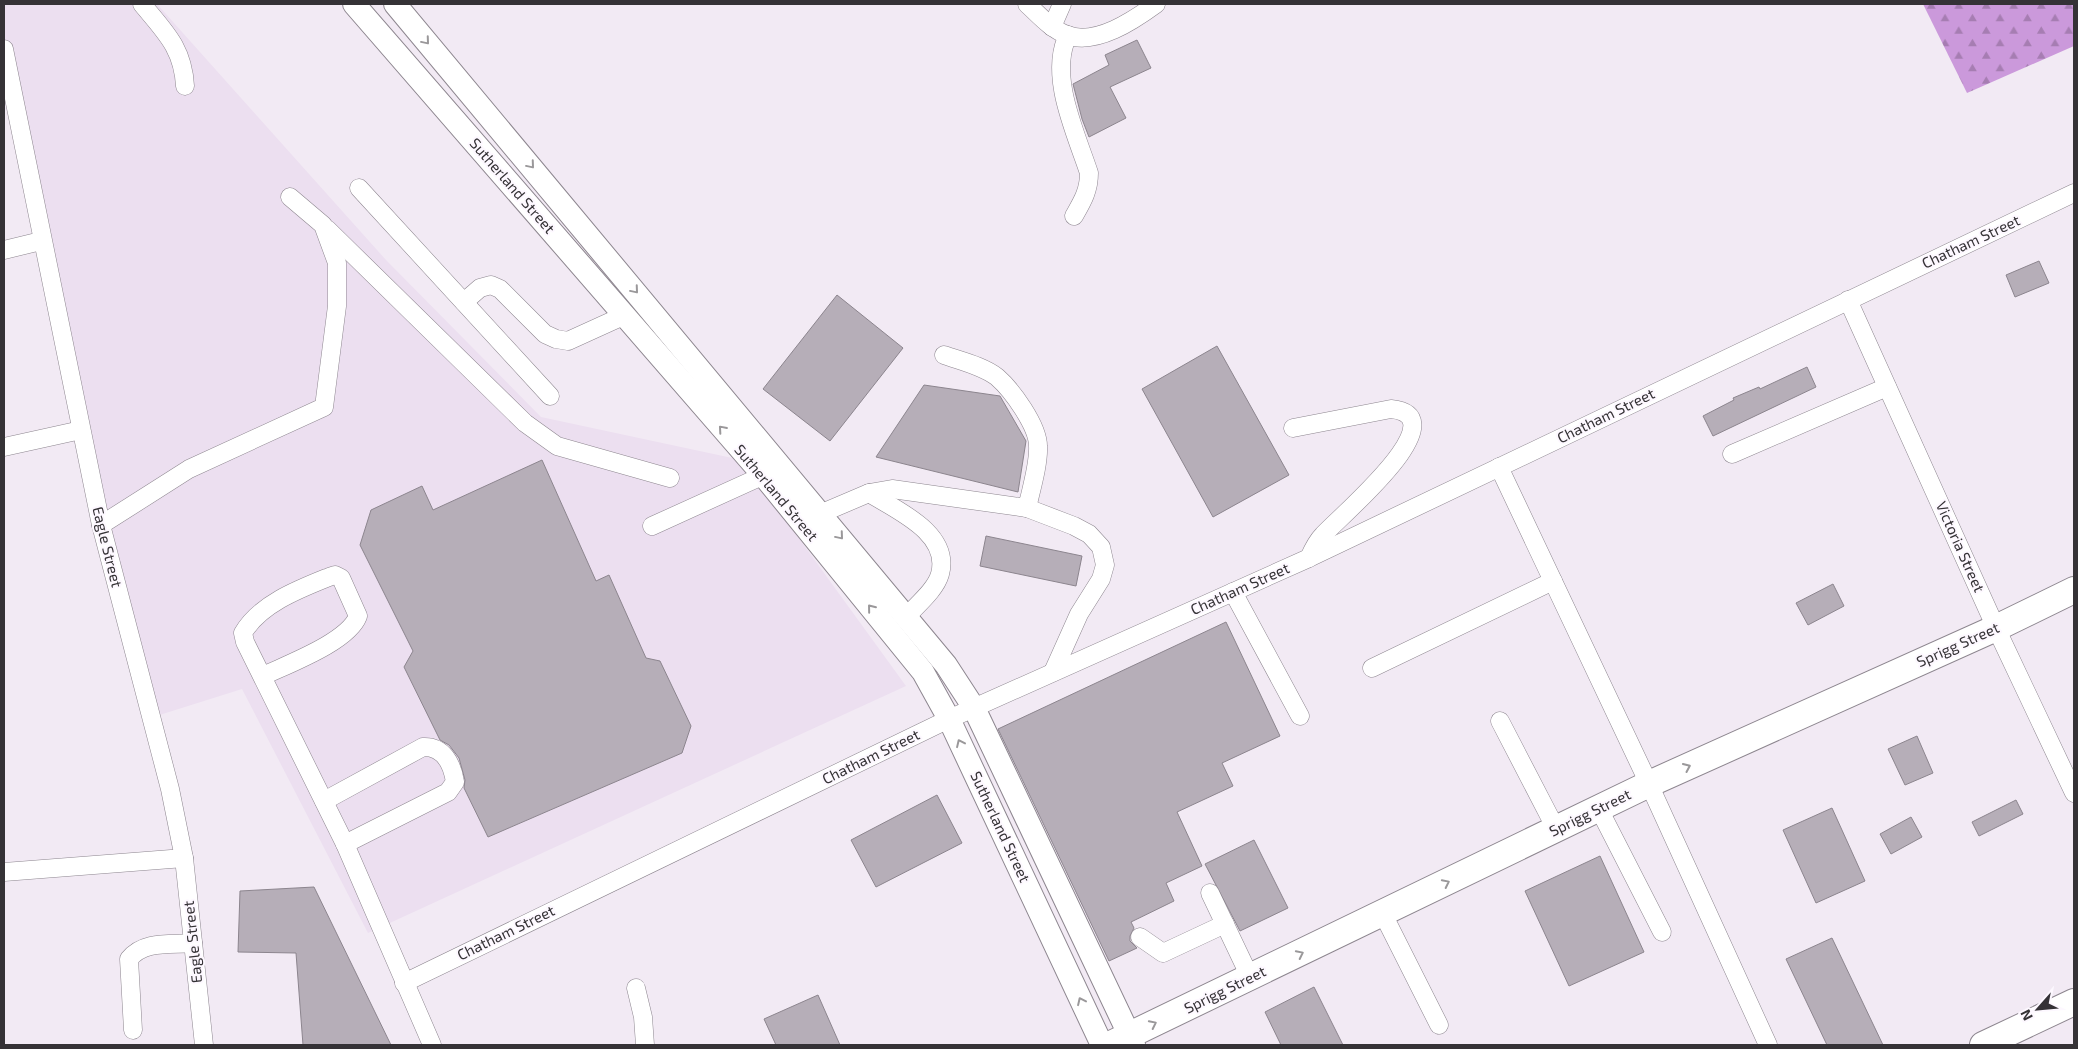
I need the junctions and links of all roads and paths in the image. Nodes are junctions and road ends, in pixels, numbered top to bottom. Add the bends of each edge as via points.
1 (142, 4) edge
2 (354, 4) edge
3 (395, 4) edge
4 (1027, 4) edge
5 (1062, 4) edge
6 (1156, 4) edge
7 (1052, 27) junction
8 (1068, 35) junction
9 (4, 49) edge
10 (185, 86) dead end
11 (359, 188) dead end
12 (2074, 193) edge
13 (290, 198) dead end
14 (1074, 216) dead end
15 (323, 225) junction
16 (41, 241) junction
17 (4, 250) edge
18 (1848, 300) junction
19 (464, 302) junction
20 (623, 316) junction
21 (944, 355) dead end
22 (1887, 387) junction
23 (550, 396) dead end
24 (1293, 428) dead end
25 (81, 430) junction
26 (4, 447) edge
27 (1732, 454) dead end
28 (1499, 467) junction
29 (772, 471) junction
30 (670, 478) dead end
31 (869, 493) junction
32 (1027, 508) junction
33 (821, 512) junction
34 (801, 522) junction
35 (101, 525) junction
36 (652, 526) dead end
37 (1309, 558) junction
38 (1553, 581) junction
39 (2074, 590) edge
40 (1233, 592) junction
41 (907, 616) junction
42 (1996, 628) junction
43 (1372, 668) dead end
44 (1053, 672) junction
45 (263, 676) junction
46 (974, 708) junction
47 (1300, 716) dead end
48 (949, 719) junction
49 (1500, 721) dead end
50 (1649, 784) junction
51 (2074, 793) edge
52 (324, 801) junction
53 (1599, 809) junction
54 (1556, 830) junction
55 (345, 844) junction
56 (184, 858) junction
57 (4, 872) edge
58 (1210, 893) dead end
59 (1382, 914) junction
60 (1225, 924) junction
61 (1662, 932) dead end
62 (1140, 937) dead end
63 (193, 944) junction
64 (1250, 978) junction
65 (404, 983) junction
66 (636, 988) dead end
67 (2074, 1002) edge
68 (1439, 1025) dead end
69 (133, 1030) dead end
70 (1124, 1042) edge
71 (1996, 1042) edge
72 (204, 1045) edge
73 (432, 1045) edge
74 (644, 1045) edge
75 (1102, 1045) edge
76 (1768, 1045) edge

1 - 10 street via 176,45 184,68
2 - 20 main road, Sutherland Street
3 -> 29 main road, Sutherland Street
4 - 7 street
5 - 7 street
6 - 8 street via 1132,22 1112,31 1082,37
7 - 8 street
8 - 14 street via 1062,50 1061,79 1088,173 1088,186
9 - 16 street, Eagle Street
11 - 19 street
12 - 18 street, Chatham Street
13 - 15 street
15 - 30 street via 541,437 557,446
15 - 35 street via 337,263 338,284 324,407 189,469
16 - 17 street
16 - 25 street, Eagle Street
18 - 22 street, Victoria Street
18 - 28 street, Chatham Street
19 - 20 street via 480,288 491,285 507,295 545,334 568,341
19 - 23 street
29 -> 20 main road, Sutherland Street
21 - 32 street via 982,368 997,377 1023,410 1038,446
22 - 27 street
22 - 42 street, Victoria Street
24 - 37 street via 1391,409 1406,413 1411,418 1411,437 1402,455 1323,535
25 - 26 street
25 - 35 street, Eagle Street
28 - 37 street, Chatham Street
28 - 38 street
29 - 33 main road, Sutherland Street
29 - 34 main road, Sutherland Street
29 - 36 street
31 - 32 street via 892,489
31 - 33 street
31 - 41 street via 910,518 928,534 939,553 940,575 925,598
32 - 44 street via 1089,534 1101,547 1105,565 1101,579 1079,614
33 - 34 street
33 -> 41 main road, Sutherland Street
48 -> 34 main road, Sutherland Street via 923,672
35 - 56 street, Eagle Street
37 - 40 street, Chatham Street
38 - 43 street
38 - 50 street
39 - 42 highway, Sprigg Street
40 - 44 street, Chatham Street
40 - 47 street
41 - 46 main road, Sutherland Street via 946,665
50 -> 42 highway, Sprigg Street
42 - 51 street, Victoria Street
44 - 46 street, Chatham Street
45 - 45 street via 244,642 243,633 247,626 268,607 314,583 335,575 341,578 358,616 352,627
45 - 52 street
46 - 48 street, Chatham Street
46 - 70 main road, Sutherland Street
48 - 65 street, Chatham Street
75 -> 48 main road, Sutherland Street
49 - 54 street
50 - 53 highway, Sprigg Street
50 - 76 street
52 - 55 street
52 - 55 street via 423,748 442,751 452,769 455,782 448,792
53 - 54 highway, Sprigg Street
53 - 61 street
59 -> 54 highway, Sprigg Street
55 - 65 street
56 - 57 street
56 - 63 street, Eagle Street
58 - 60 street
64 -> 59 highway, Sprigg Street
59 - 68 street
60 - 62 street via 1162,953
60 - 64 street
63 - 69 street via 147,946 135,951 128,959
63 - 72 street, Eagle Street
70 -> 64 highway, Sprigg Street
65 - 73 street
66 - 74 street via 643,1017
67 - 71 highway

